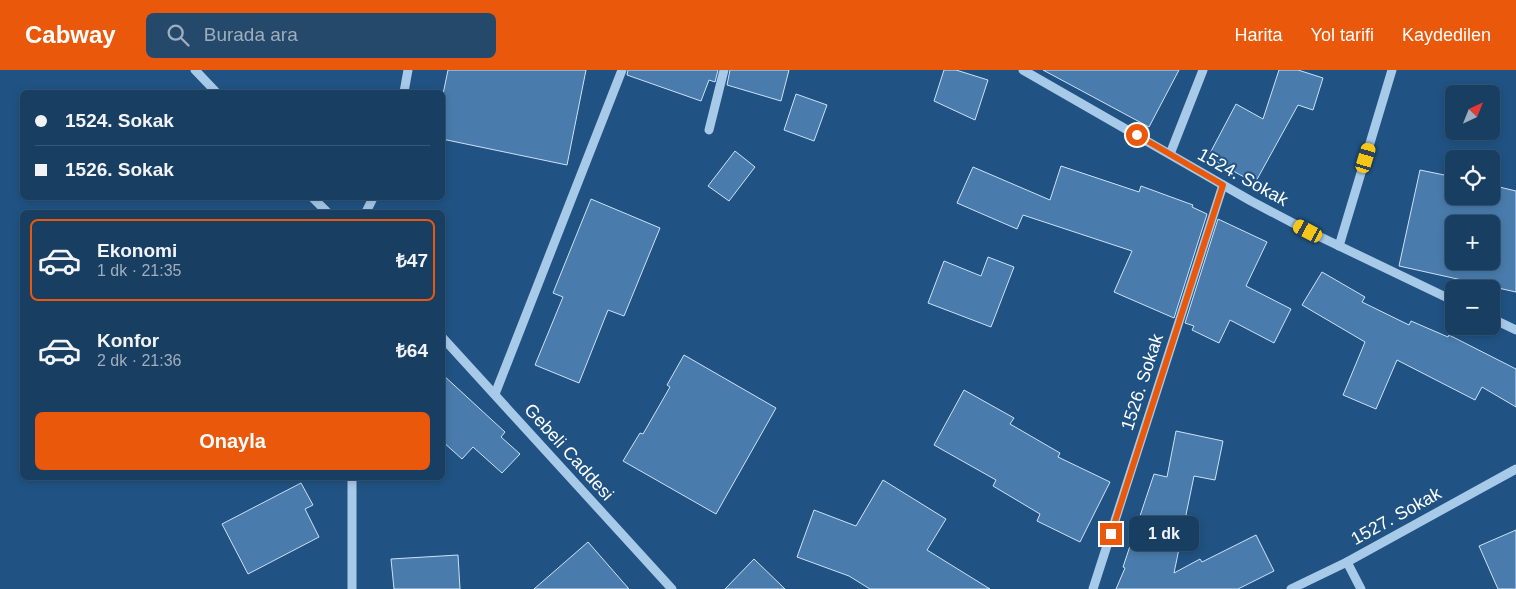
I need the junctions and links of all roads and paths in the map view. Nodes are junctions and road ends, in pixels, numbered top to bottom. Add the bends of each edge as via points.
1 (195, 70) edge
2 (408, 70) edge
3 (622, 70) edge
4 (724, 70) edge
5 (1022, 70) edge
6 (1203, 70) edge
7 (1392, 70) edge
8 (214, 90) edge
9 (404, 90) edge
10 (709, 130) dead end
11 (1170, 154) junction
12 (1223, 185) junction
13 (315, 200) edge
14 (325, 210) edge
15 (1339, 246) junction
16 (1445, 296) edge
17 (1500, 322) edge
18 (1516, 330) edge
19 (445, 340) edge
20 (494, 394) junction
21 (1516, 469) edge
22 (352, 480) edge
23 (1347, 562) junction
24 (352, 589) edge
25 (672, 589) edge
26 (1093, 589) edge
27 (1291, 589) edge
28 (1361, 589) edge

1 - 8 street
2 - 9 street
3 - 20 street
4 - 10 street
5 - 11 street, 1524. Sokak
6 - 11 street
7 - 15 street
11 - 12 street, 1524. Sokak
12 - 15 street, 1524. Sokak
12 - 26 street, 1526. Sokak
13 - 14 street
15 - 16 street, 1524. Sokak
17 - 18 street
19 - 20 street, Gebeli Caddesi
20 - 25 street, Gebeli Caddesi
21 - 23 street, 1527. Sokak
22 - 24 street
23 - 27 street, 1527. Sokak
23 - 28 street

